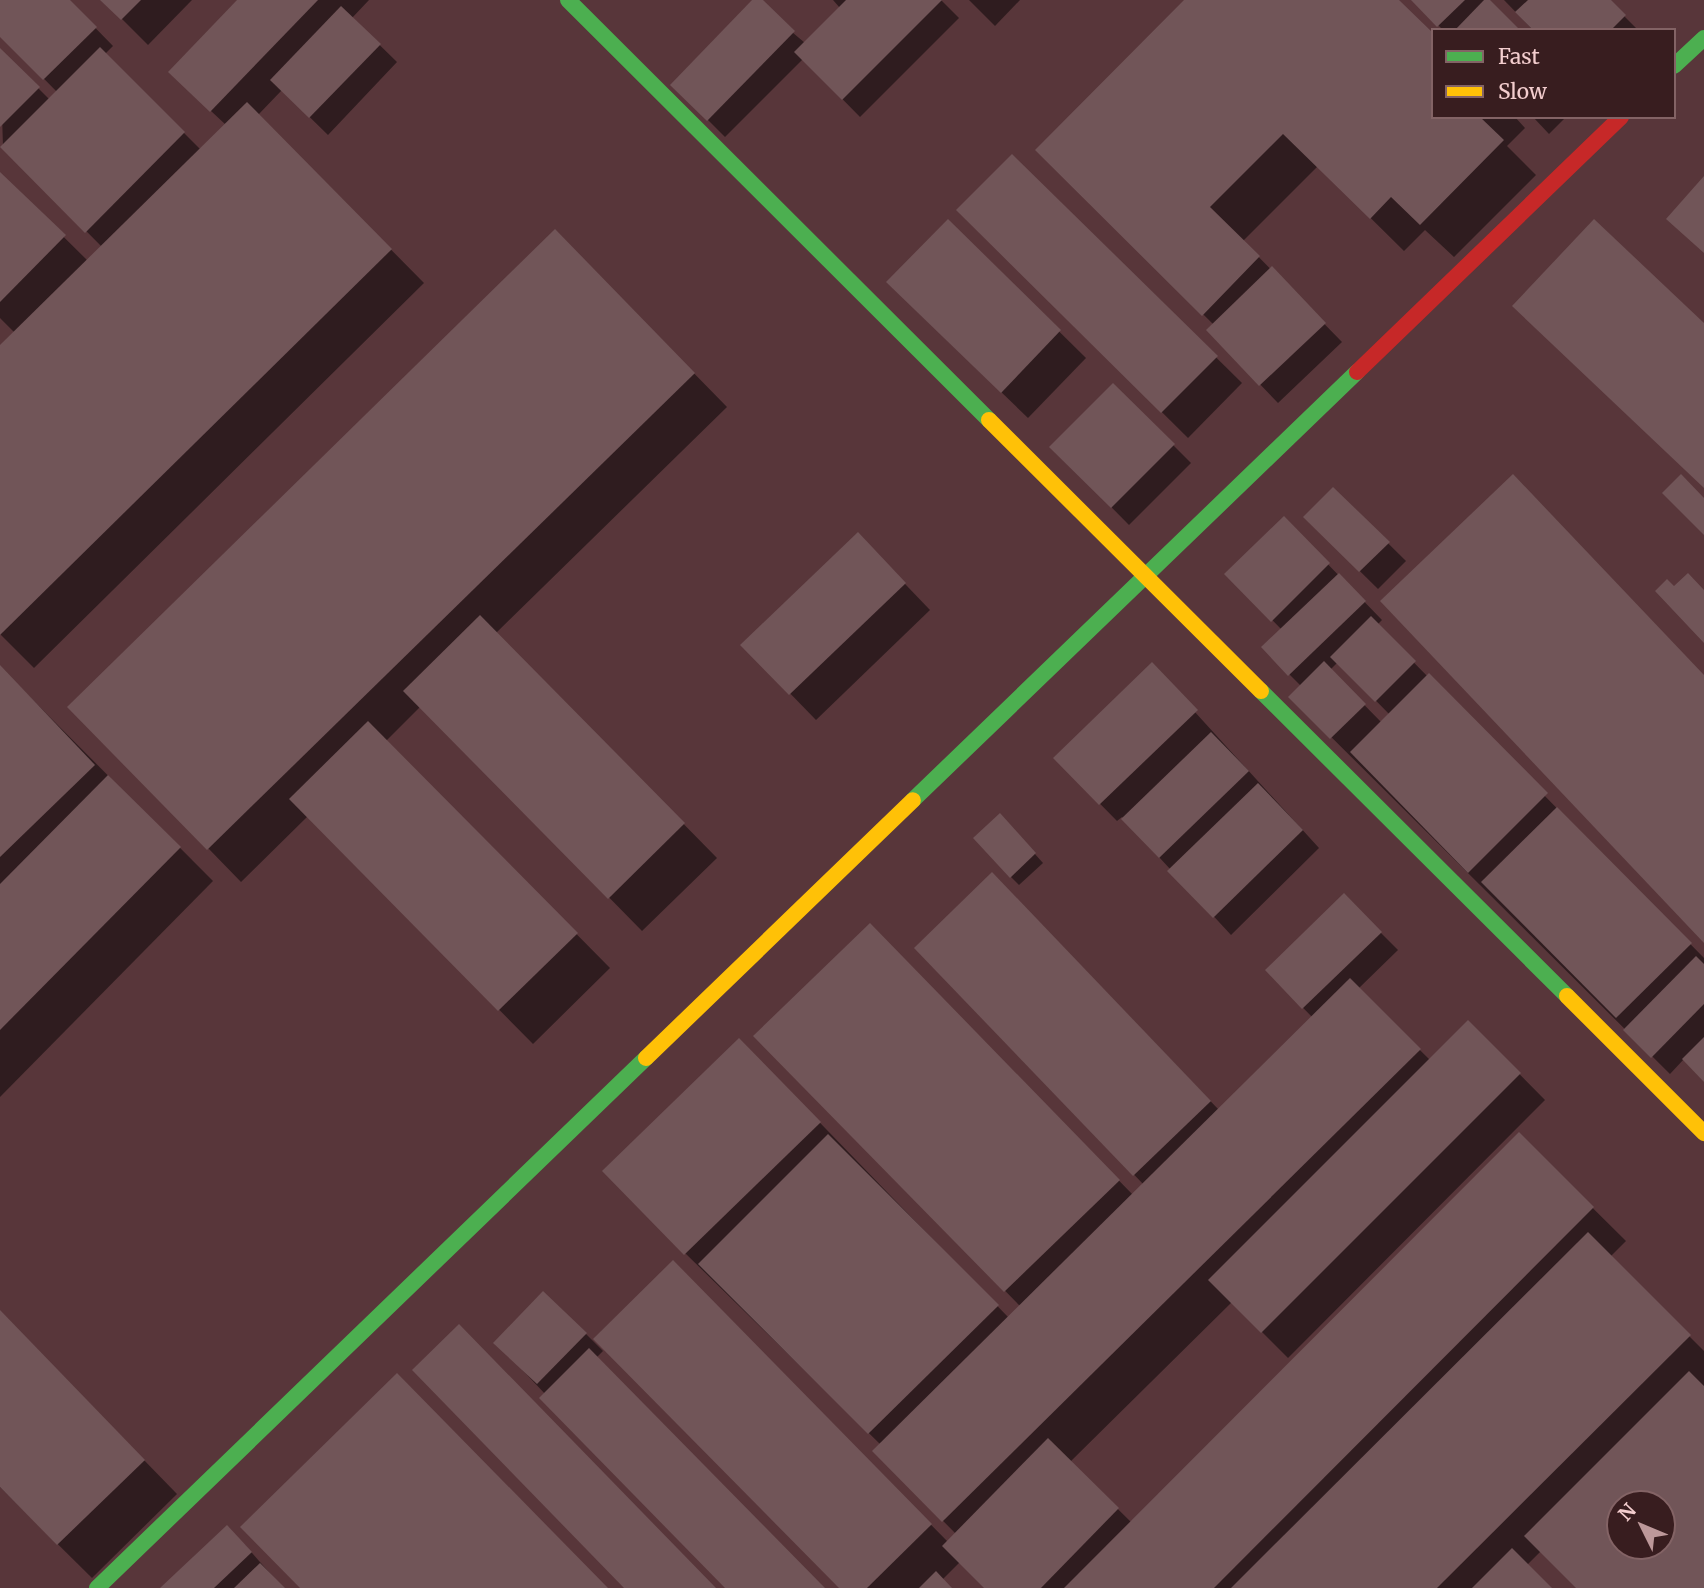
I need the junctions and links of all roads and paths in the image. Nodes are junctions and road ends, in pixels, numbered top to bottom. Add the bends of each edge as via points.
1 (568, 0) edge
2 (1704, 38) edge
3 (1676, 64) edge
4 (1619, 119) edge
5 (1148, 573) junction
6 (1704, 1133) edge
7 (97, 1588) edge

1 - 5 street
2 - 3 street
4 - 5 street
5 - 6 street
5 - 7 street

